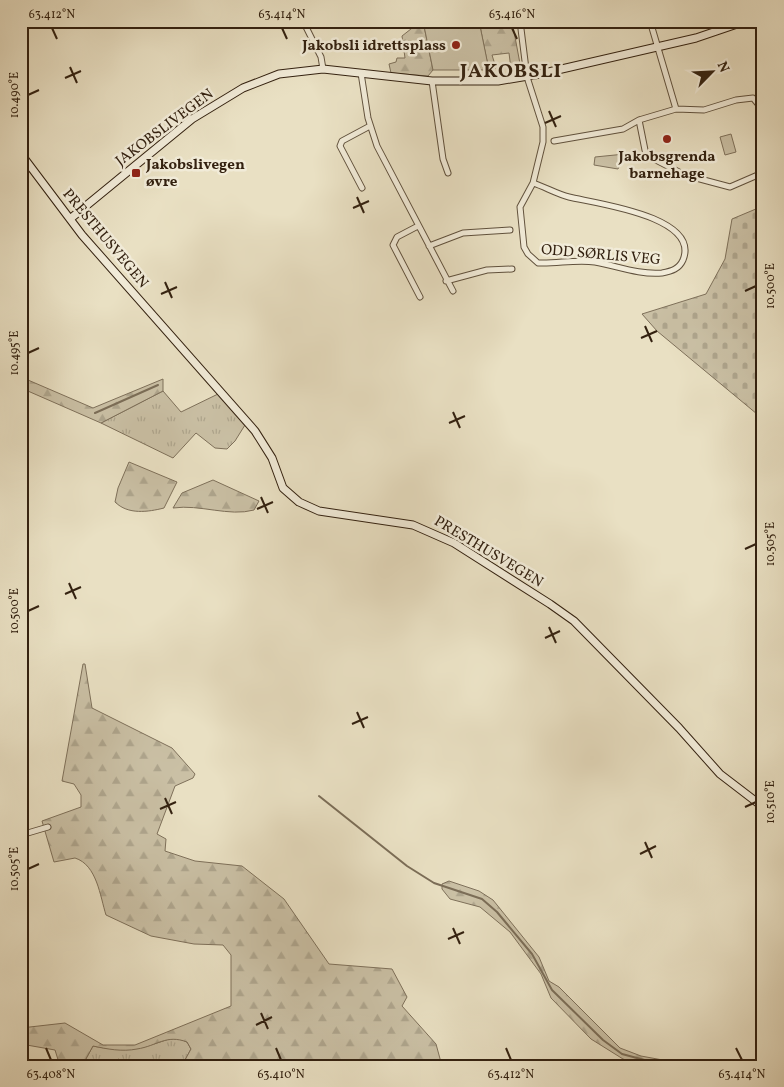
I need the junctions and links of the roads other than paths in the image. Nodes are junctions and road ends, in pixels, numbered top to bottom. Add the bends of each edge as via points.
1 (303, 21) edge
2 (520, 21) edge
3 (650, 21) edge
4 (746, 21) edge
5 (658, 46) junction
6 (323, 69) junction
7 (361, 74) junction
8 (527, 77) junction
9 (432, 81) junction
10 (676, 109) junction
11 (763, 110) edge
12 (639, 120) junction
13 (370, 126) junction
14 (554, 141) dead end
15 (21, 154) edge
16 (763, 158) edge
17 (448, 172) dead end
18 (533, 183) junction
19 (362, 188) dead end
20 (70, 219) junction
21 (418, 226) junction
22 (510, 230) dead end
23 (429, 246) junction
24 (512, 269) dead end
25 (446, 281) junction
26 (453, 291) dead end
27 (420, 297) dead end
28 (763, 807) edge
29 (48, 828) dead end
30 (21, 835) edge

1 - 6 street via 321,57
2 - 8 street, ODD SØRLIS VEG
3 - 5 street
4 - 5 street, JAKOBSLIVEGEN
5 - 8 street, JAKOBSLIVEGEN
5 - 10 street
6 - 7 street, JAKOBSLIVEGEN
6 - 20 street, JAKOBSLIVEGEN via 296,70 270,76 214,105 177,131
7 - 9 street, JAKOBSLIVEGEN
7 - 13 street
8 - 9 street, JAKOBSLIVEGEN via 479,82
8 - 18 street, ODD SØRLIS VEG via 543,127
9 - 17 street via 443,159
10 - 11 street via 704,110 753,98
10 - 12 street
12 - 14 street via 623,129
12 - 16 street via 646,155 691,177 730,187 760,174
13 - 19 street via 342,141 340,146
13 - 21 street via 383,159
15 - 20 street, PRESTHUSVEGEN
18 - 18 street, ODD SØRLIS VEG via 520,207 524,247 538,263 593,262 661,273 680,266 684,256 682,239 656,220 619,206 568,197
20 - 28 street, PRESTHUSVEGEN via 255,431 272,458 283,488 291,496 319,511 426,529 454,543 550,604 583,629 720,774
21 - 23 street
21 - 27 street via 397,237 393,245
22 - 23 street via 463,233
23 - 25 street
24 - 25 street via 487,270
25 - 26 street
29 - 30 street

